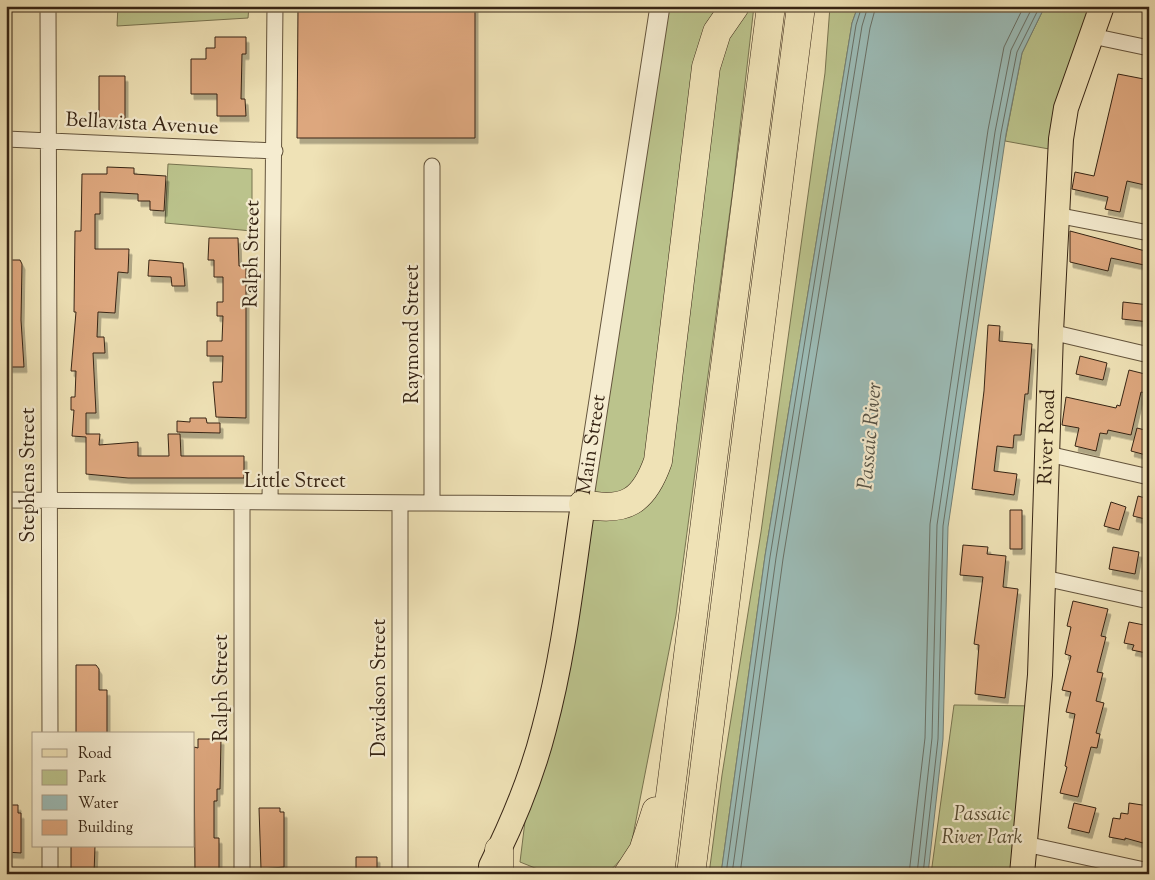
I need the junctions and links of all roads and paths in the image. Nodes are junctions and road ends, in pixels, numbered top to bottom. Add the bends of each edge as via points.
1 (48, 6) edge
2 (275, 6) edge
3 (660, 6) edge
4 (735, 6) edge
5 (771, 6) edge
6 (801, 6) edge
7 (1102, 6) edge
8 (1092, 36) junction
9 (1149, 48) edge
10 (6, 139) edge
11 (48, 141) junction
12 (275, 151) junction
13 (432, 166) dead end
14 (1056, 214) junction
15 (1149, 233) edge
16 (1051, 332) junction
17 (1149, 355) edge
18 (1048, 454) junction
19 (1149, 477) edge
20 (6, 500) edge
21 (49, 500) junction
22 (242, 502) junction
23 (270, 502) junction
24 (432, 502) junction
25 (400, 503) junction
26 (583, 504) junction
27 (705, 526) junction
28 (1044, 578) junction
29 (1149, 601) edge
30 (50, 732) edge
31 (1025, 844) junction
32 (50, 848) edge
33 (499, 862) edge
34 (1149, 871) edge
35 (50, 874) edge
36 (242, 874) edge
37 (400, 874) edge
38 (488, 874) edge
39 (628, 874) edge
40 (660, 874) edge
41 (691, 874) edge
42 (1022, 874) edge

1 - 11 street, Stephens Street
2 - 12 street, Ralph Street
3 - 26 street, Main Street
4 - 26 highway via 717,32 706,66 658,460 645,490 633,501 620,507 606,508
5 - 27 highway
6 - 41 highway
7 - 8 main road, River Road
8 - 9 street
8 - 14 main road, River Road via 1066,108 1060,139
10 - 11 street, Bellavista Avenue
11 - 12 street, Bellavista Avenue
11 - 21 street, Stephens Street
12 - 23 street, Ralph Street
13 - 24 street, Raymond Street
14 - 15 street
14 - 16 main road, River Road
16 - 17 street
16 - 18 main road, River Road
18 - 19 street
18 - 28 main road, River Road
20 - 21 street, Little Street
21 - 22 street, Little Street
21 - 30 street, Stephens Street
22 - 23 street, Little Street
22 - 36 street, Ralph Street
23 - 25 street, Little Street
24 - 25 street, Little Street
24 - 26 street, Little Street
25 - 37 street, Davidson Street
26 - 33 main road, Main Street via 562,645 546,721
27 - 39 highway via 655,814 643,851
27 - 40 highway
28 - 29 street
28 - 31 main road, River Road via 1040,675
31 - 34 street
31 - 42 main road, River Road
32 - 35 street
33 - 38 main road, Main Street

